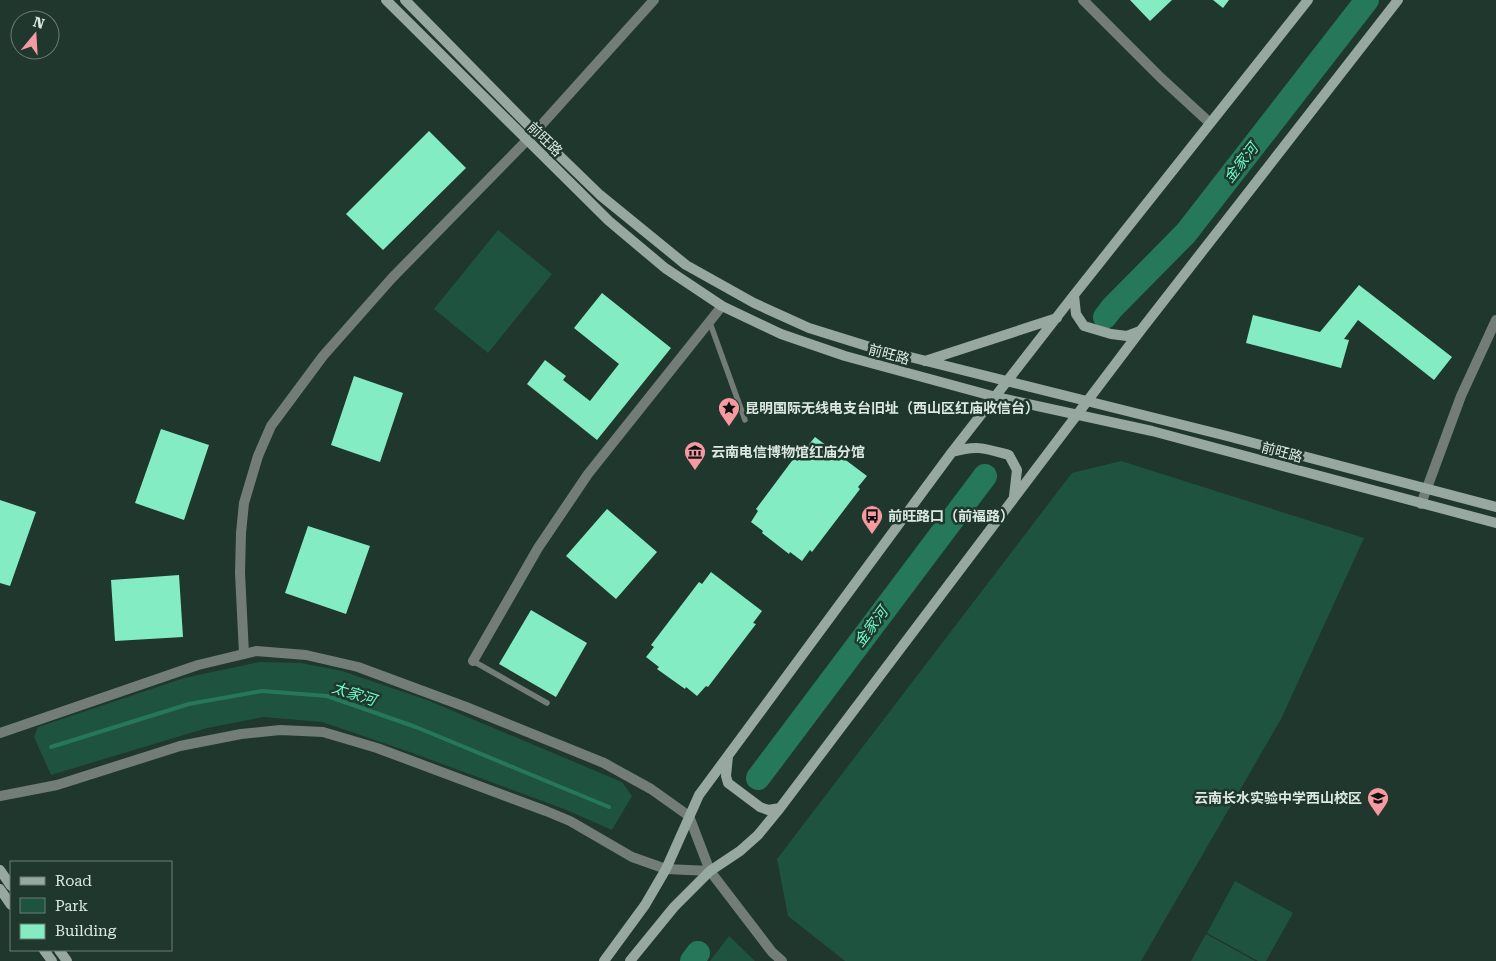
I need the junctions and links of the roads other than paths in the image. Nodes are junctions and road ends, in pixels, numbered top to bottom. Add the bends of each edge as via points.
1 (386, 0) edge
2 (404, 0) edge
3 (654, 0) edge
4 (1083, 0) edge
5 (1308, 0) edge
6 (1398, 0) edge
7 (1210, 124) junction
8 (535, 132) junction
9 (527, 140) junction
10 (1074, 295) junction
11 (722, 306) junction
12 (1057, 318) junction
13 (1496, 320) edge
14 (710, 323) junction
15 (1141, 330) junction
16 (925, 361) junction
17 (1008, 382) junction
18 (996, 397) junction
19 (1087, 401) junction
20 (1076, 415) junction
21 (745, 420) dead end
22 (952, 452) junction
23 (1426, 488) junction
24 (1014, 497) junction
25 (1421, 504) junction
26 (1496, 506) edge
27 (1496, 523) edge
28 (244, 654) junction
29 (473, 661) joint
30 (547, 703) dead end
31 (0, 733) edge
32 (728, 755) junction
33 (0, 796) edge
34 (780, 808) junction
35 (689, 816) junction
36 (666, 869) junction
37 (0, 870) edge
38 (710, 871) junction
39 (10, 885) edge
40 (0, 890) edge
41 (10, 904) edge
42 (604, 961) edge
43 (630, 961) edge
44 (782, 961) edge

1 - 9 street, 前旺路
2 - 8 street, 前旺路
3 - 8 street
4 - 7 street
5 - 7 street
6 - 15 street
7 - 10 street
8 - 9 street
8 - 16 street, 前旺路 via 600,195 686,265 754,303 809,328
9 - 11 street, 前旺路 via 616,227 665,268
9 - 28 street via 392,278 323,356 271,426 244,503 240,573
10 - 12 street
10 - 15 street via 1076,314 1084,326 1127,336
11 - 14 street
11 - 18 street, 前旺路 via 781,334 846,356
12 - 16 street
12 - 17 street
13 - 23 street via 1461,396
14 - 21 lane
14 - 29 street via 588,474 538,548
15 - 19 street
16 - 17 street, 前旺路
17 - 18 street
17 - 19 street, 前旺路
18 - 20 street, 前旺路
18 - 22 street
19 - 20 street
19 - 23 street, 前旺路
20 - 24 street
20 - 25 street, 前旺路 via 1152,431
22 - 24 street via 971,447 1009,455 1017,470
22 - 32 street
23 - 25 street
23 - 26 street, 前旺路
24 - 34 street
25 - 27 street, 前旺路
28 - 31 street via 198,665
28 - 35 street via 256,651 306,655 358,667 604,763 651,788
29 - 30 lane
32 - 34 street via 728,783 760,807 768,810
32 - 35 street via 699,795
33 - 36 street via 57,785 180,746 280,730 323,732 376,748 546,811 632,856
34 - 38 street via 758,835
35 - 36 street
35 - 38 street
36 - 38 street
36 - 42 street
37 - 39 street
38 - 43 street via 674,907
38 - 44 street
40 - 41 street

